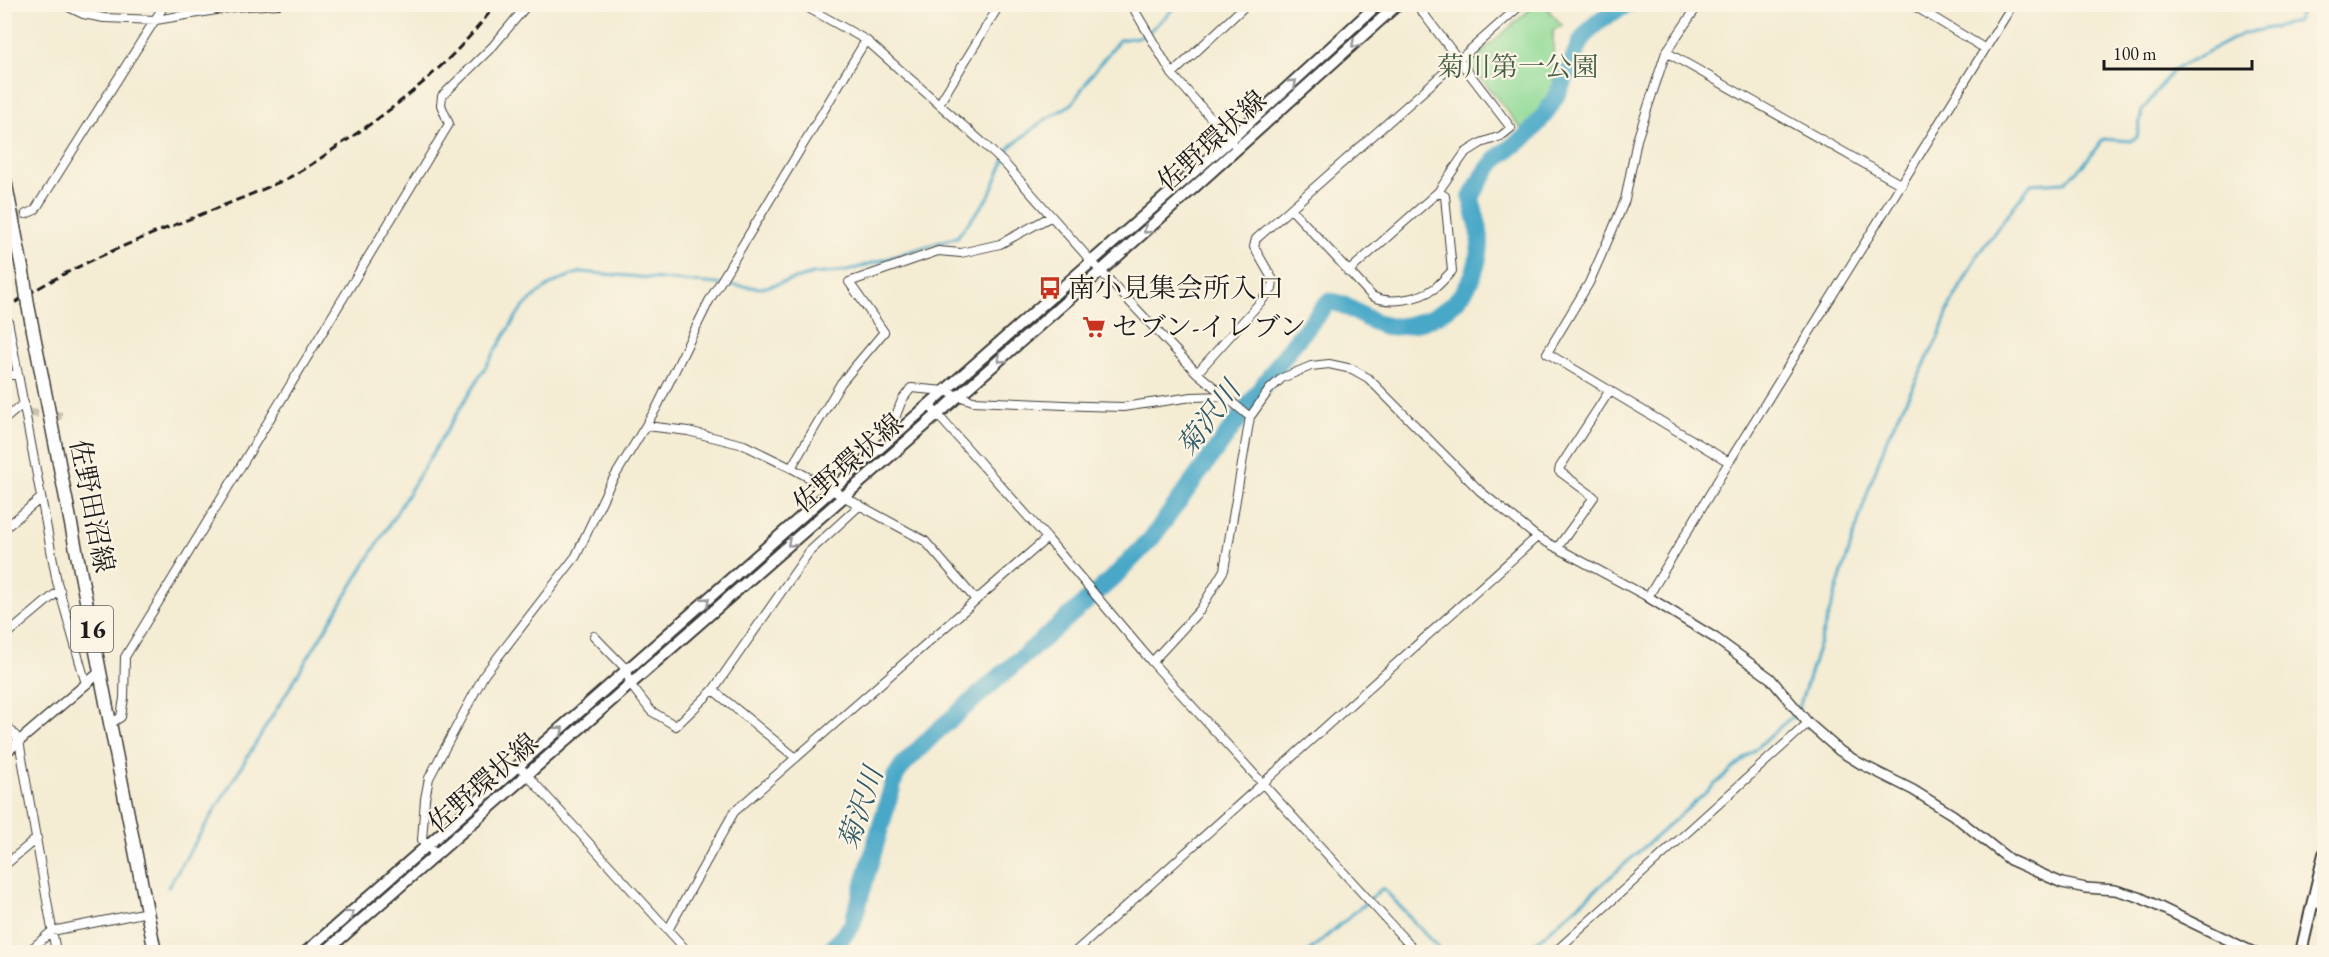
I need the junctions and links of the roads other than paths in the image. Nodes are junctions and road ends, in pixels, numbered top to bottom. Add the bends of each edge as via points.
1 (62, 4) edge
2 (165, 4) edge
3 (279, 4) edge
4 (528, 4) edge
5 (801, 4) edge
6 (999, 4) edge
7 (1131, 4) edge
8 (1247, 4) edge
9 (1378, 4) edge
10 (1398, 4) edge
11 (1416, 4) edge
12 (1522, 4) edge
13 (1699, 4) edge
14 (1911, 4) edge
15 (2013, 4) edge
16 (156, 21) junction
17 (866, 40) junction
18 (1984, 48) junction
19 (1666, 52) junction
20 (1460, 60) junction
21 (1172, 74) junction
22 (939, 104) junction
23 (1234, 144) junction
24 (4, 175) edge
25 (1902, 185) junction
26 (1438, 192) junction
27 (1291, 209) junction
28 (26, 214) tunnel mouth
29 (1050, 217) junction
30 (1092, 262) junction
31 (1101, 271) junction
32 (1348, 272) junction
33 (4, 324) edge
34 (1197, 373) junction
35 (18, 374) junction
36 (4, 376) edge
37 (1610, 390) junction
38 (945, 391) junction
39 (959, 395) junction
40 (1225, 396) junction
41 (24, 403) junction
42 (929, 405) junction
43 (938, 415) junction
44 (1250, 417) junction
45 (895, 418) dead end
46 (4, 420) edge
47 (647, 426) junction
48 (1729, 462) junction
49 (791, 468) junction
50 (832, 490) junction
51 (844, 496) junction
52 (41, 498) junction
53 (860, 505) junction
54 (4, 529) edge
55 (1537, 537) junction
56 (1047, 538) junction
57 (1558, 548) junction
58 (60, 590) junction
59 (1648, 597) junction
60 (976, 600) junction
61 (594, 636) dead end
62 (4, 637) edge
63 (1152, 662) junction
64 (627, 670) junction
65 (100, 672) junction
66 (86, 684) junction
67 (630, 684) junction
68 (713, 690) junction
69 (4, 723) edge
70 (1808, 723) junction
71 (110, 724) junction
72 (20, 741) junction
73 (4, 753) edge
74 (795, 758) junction
75 (523, 770) junction
76 (1263, 783) junction
77 (38, 838) junction
78 (432, 851) junction
79 (2325, 854) edge
80 (4, 866) edge
81 (2315, 892) junction
82 (2325, 911) edge
83 (148, 912) junction
84 (668, 930) junction
85 (52, 931) junction
86 (28, 952) edge
87 (56, 952) edge
88 (155, 952) edge
89 (306, 952) edge
90 (326, 952) edge
91 (688, 952) edge
92 (1075, 952) edge
93 (1416, 952) edge
94 (1555, 952) edge
95 (2253, 952) edge
96 (2301, 952) edge

1 - 16 street via 104,18
2 - 16 street
3 - 16 street via 234,7
4 - 71 street via 493,46 442,96 441,105 449,124 125,657 121,717
5 - 17 street
6 - 22 street
7 - 21 street
8 - 21 street
23 -> 9 main road, 佐野環状線
10 -> 23 main road, 佐野環状線
11 - 20 street
12 - 20 street
13 - 19 street
14 - 18 street
15 - 18 street
16 - 28 street via 35,210
17 - 22 street
17 - 47 street via 709,301
18 - 25 street
19 - 25 street
19 - 37 street via 1637,140 1625,200 1589,283 1547,353
20 - 26 street via 1511,128 1466,153
20 - 27 street
21 - 23 street
22 - 29 street via 1006,165
23 - 30 main road, 佐野環状線
23 -> 31 main road, 佐野環状線
24 - 65 main road, 佐野田沼線 / 16, bridge
25 - 48 street
26 - 32 street
26 - 32 street via 1445,196 1448,212 1452,271 1436,288 1402,300 1379,300
27 - 32 street
27 - 34 street via 1253,243 1273,280 1272,289
29 - 30 street
29 - 49 street via 1000,244 961,253 938,251 849,282 885,332 841,383
30 - 31 street
30 - 38 main road, 佐野環状線
31 - 34 street
31 -> 39 main road, 佐野環状線
33 - 35 street via 8,321
34 - 40 street
35 - 36 street
35 - 41 street
37 - 48 street
37 - 57 street via 1560,466 1559,471 1594,497
38 - 39 street
38 - 42 main road, 佐野環状線
38 - 45 street via 911,388
39 - 40 street via 973,401 1123,407
39 - 43 main road, 佐野環状線
40 - 44 street
41 - 46 street
41 - 52 street
42 - 43 street
42 - 50 main road, 佐野環状線
43 - 51 main road, 佐野環状線
43 - 56 street
44 - 55 street via 1269,390 1297,370 1329,364 1352,369 1368,378 1480,491
44 - 63 street via 1224,570 1200,610
47 - 49 street via 744,445
47 - 78 street via 609,486 576,556 484,675 429,778 422,840
48 - 59 street
49 - 50 street
50 - 51 street
64 -> 50 main road, 佐野環状線
51 - 53 street
51 -> 67 main road, 佐野環状線
52 - 54 street
52 - 58 street
53 - 60 street via 925,541
53 - 68 street via 809,552
55 - 57 street
55 - 76 street
56 - 60 street
56 - 63 street
57 - 59 street
58 - 62 street
58 - 66 street
59 - 70 street via 1770,678
60 - 74 street
61 - 64 street
63 - 76 street
64 - 67 street
75 -> 64 main road, 佐野環状線
65 - 66 street
65 - 71 main road, 佐野田沼線 / 16
66 - 72 street
67 - 68 street via 651,711 676,726
67 - 75 main road, 佐野環状線
68 - 74 street
69 - 72 street
70 - 94 street
70 - 95 street via 1847,755 1953,815 2010,860 2062,883 2139,897
71 - 83 main road, 佐野田沼線 / 16
72 - 73 street
72 - 77 street
74 - 84 street via 734,812
75 - 78 main road, 佐野環状線
75 - 84 street
76 - 92 street
76 - 93 street
77 - 80 street
77 - 85 street
89 -> 78 main road, 佐野環状線
78 - 90 main road, 佐野環状線
79 - 81 main road
81 - 82 street
81 - 96 main road
83 - 85 street
83 - 88 main road, 佐野田沼線 / 16
84 - 91 street
85 - 86 street
85 - 87 street

